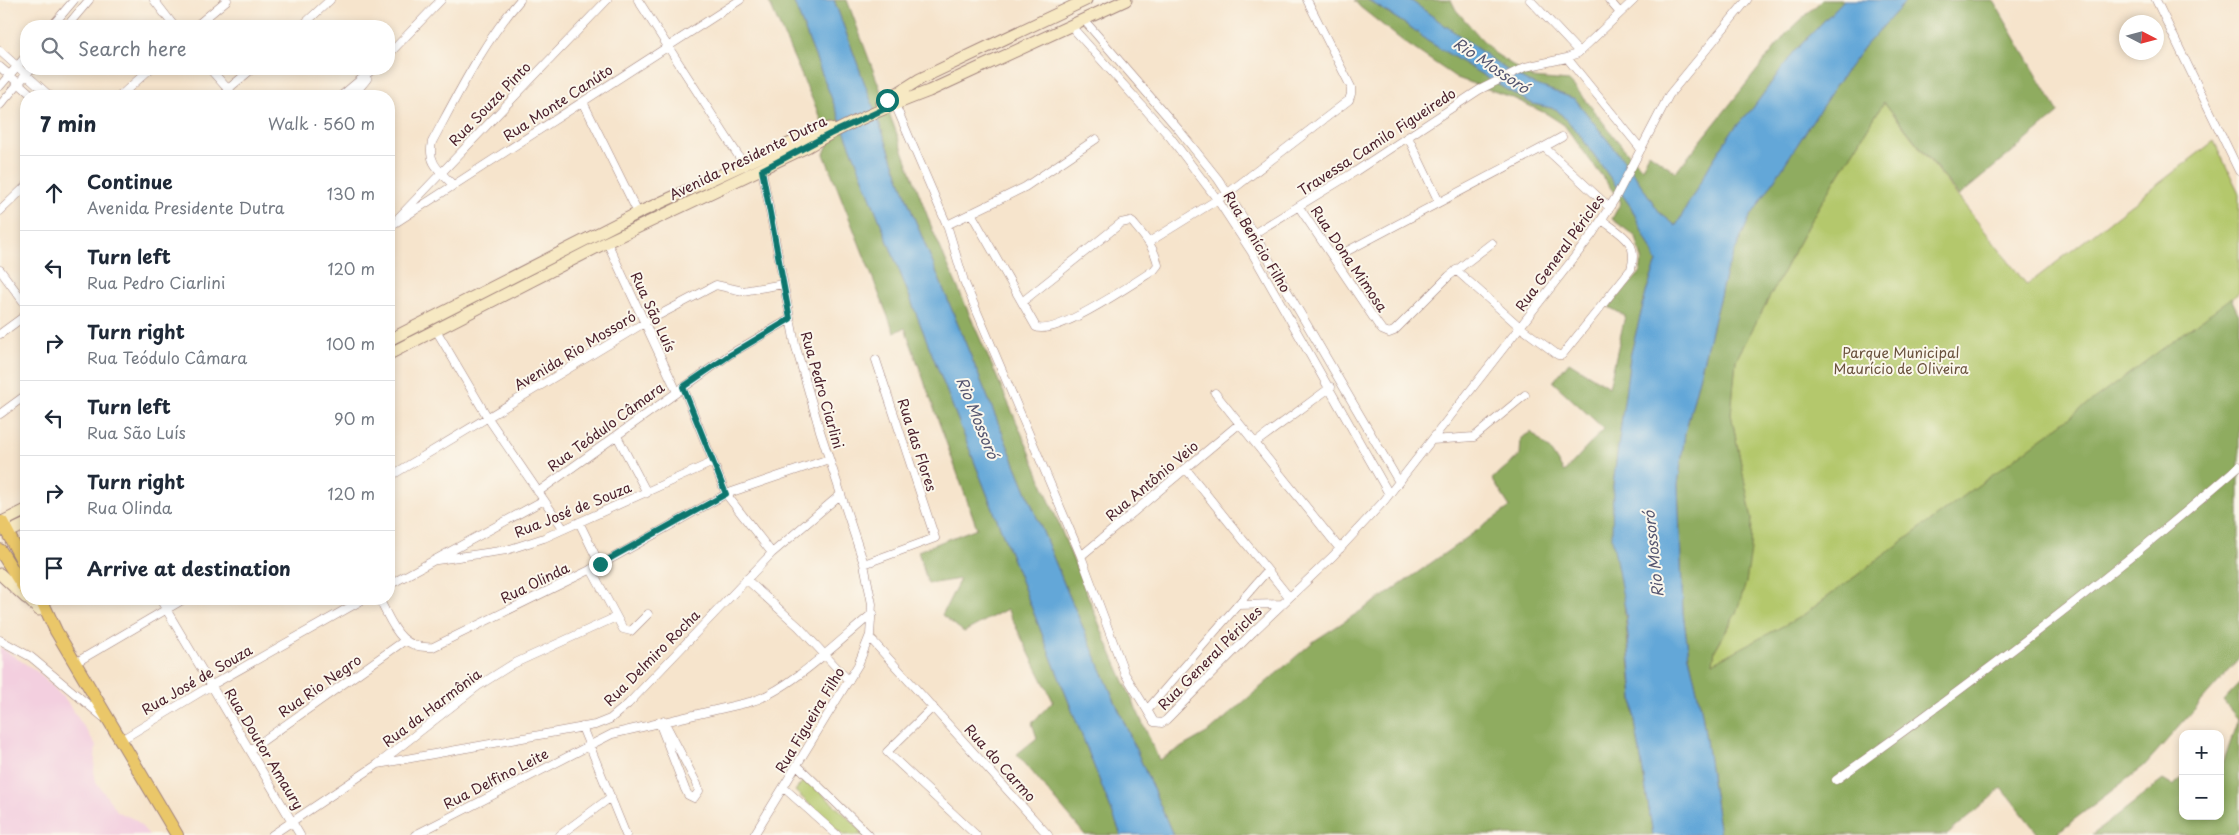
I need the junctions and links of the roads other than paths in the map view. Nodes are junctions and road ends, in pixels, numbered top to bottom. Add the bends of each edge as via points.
1 (74, 0) edge
2 (88, 0) edge
3 (227, 0) edge
4 (330, 0) edge
5 (441, 0) edge
6 (520, 0) edge
7 (638, 0) edge
8 (740, 0) edge
9 (1086, 0) edge
10 (1126, 0) edge
11 (1307, 0) edge
12 (1530, 0) edge
13 (1609, 0) edge
14 (1634, 0) edge
15 (1747, 0) edge
16 (2156, 0) edge
17 (605, 1) edge
18 (154, 2) edge
19 (1067, 3) edge
20 (1620, 13) junction
21 (59, 20) edge
22 (71, 20) edge
23 (169, 20) edge
24 (203, 20) edge
25 (308, 20) edge
26 (1084, 20) junction
27 (1071, 26) junction
28 (395, 48) edge
29 (667, 48) junction
30 (0, 52) edge
31 (1580, 52) junction
32 (1567, 58) junction
33 (20, 63) edge
34 (17, 66) junction
35 (0, 67) edge
36 (20, 68) edge
37 (1129, 72) junction
38 (26, 75) edge
39 (31, 75) edge
40 (143, 75) edge
41 (215, 75) edge
42 (245, 75) edge
43 (367, 75) edge
44 (369, 75) edge
45 (9, 76) junction
46 (1120, 80) junction
47 (18, 84) junction
48 (0, 86) edge
49 (228, 89) joint
50 (26, 90) edge
51 (44, 90) edge
52 (127, 90) edge
53 (348, 90) edge
54 (358, 90) edge
55 (583, 102) junction
56 (891, 102) junction
57 (0, 105) edge
58 (829, 131) junction
59 (1408, 137) junction
60 (1562, 137) dead end
61 (1096, 138) dead end
62 (1189, 142) junction
63 (1544, 147) junction
64 (1180, 150) junction
65 (1640, 153) junction
66 (745, 166) junction
67 (762, 170) junction
68 (442, 172) junction
69 (2239, 172) edge
70 (453, 185) junction
71 (20, 192) edge
72 (1228, 193) junction
73 (1217, 199) junction
74 (1439, 202) junction
75 (1299, 207) junction
76 (1610, 208) junction
77 (0, 211) edge
78 (638, 213) junction
79 (971, 213) junction
80 (1602, 220) junction
81 (395, 221) edge
82 (395, 223) edge
83 (947, 225) junction
84 (1254, 234) junction
85 (1244, 240) junction
86 (607, 242) junction
87 (1149, 242) junction
88 (1492, 243) dead end
89 (1334, 258) junction
90 (0, 270) edge
91 (1456, 270) junction
92 (517, 273) junction
93 (783, 284) junction
94 (524, 285) junction
95 (20, 297) edge
96 (1022, 302) junction
97 (20, 319) edge
98 (790, 319) junction
99 (644, 323) junction
100 (1520, 328) junction
101 (436, 330) junction
102 (0, 334) edge
103 (395, 337) edge
104 (395, 351) edge
105 (876, 360) dead end
106 (1339, 382) junction
107 (1329, 389) junction
108 (680, 390) junction
109 (1215, 394) dead end
110 (1526, 394) dead end
111 (20, 399) edge
112 (0, 414) edge
113 (488, 418) junction
114 (1239, 424) junction
115 (617, 436) junction
116 (1432, 440) junction
117 (1255, 443) junction
118 (829, 459) junction
119 (713, 462) junction
120 (2239, 466) edge
121 (1186, 469) junction
122 (395, 473) edge
123 (1399, 482) junction
124 (538, 492) junction
125 (647, 493) junction
126 (726, 494) junction
127 (1389, 494) junction
128 (840, 495) junction
129 (544, 500) junction
130 (20, 515) edge
131 (579, 522) junction
132 (20, 525) edge
133 (563, 528) junction
134 (2, 529) edge
135 (1340, 549) junction
136 (0, 550) edge
137 (772, 552) junction
138 (1080, 556) junction
139 (20, 558) edge
140 (437, 560) junction
141 (600, 564) junction
142 (864, 564) junction
143 (2, 565) edge
144 (591, 569) junction
145 (1267, 571) junction
146 (746, 579) junction
147 (395, 582) edge
148 (20, 584) edge
149 (20, 589) edge
150 (1289, 597) junction
151 (1283, 604) junction
152 (41, 605) edge
153 (164, 605) edge
154 (173, 605) edge
155 (353, 605) edge
156 (382, 605) edge
157 (1237, 605) junction
158 (166, 609) junction
159 (872, 613) junction
160 (648, 614) dead end
161 (616, 617) junction
162 (870, 638) junction
163 (0, 640) edge
164 (404, 641) junction
165 (823, 654) junction
166 (75, 663) junction
167 (848, 680) junction
168 (212, 685) junction
169 (934, 708) junction
170 (1147, 710) junction
171 (111, 722) junction
172 (661, 722) junction
173 (582, 727) junction
174 (121, 740) junction
175 (589, 744) junction
176 (250, 750) junction
177 (378, 764) junction
178 (798, 766) junction
179 (1836, 780) dead end
180 (784, 788) junction
181 (611, 797) junction
182 (292, 821) junction
183 (177, 835) edge
184 (272, 835) edge
185 (300, 835) edge
186 (415, 835) edge
187 (560, 835) edge
188 (626, 835) edge
189 (754, 835) edge
190 (837, 835) edge
191 (868, 835) edge
192 (976, 835) edge
193 (1048, 835) edge

1 - 21 street
2 - 22 street
3 - 24 street
4 - 25 street
5 - 28 street
6 - 68 street via 480,53 432,142 431,160
7 - 29 street
8 - 29 street, Rua Monte Canúto
9 - 19 main road, Avenida Presidente Dutra
10 - 26 main road, Avenida Presidente Dutra
11 - 72 street via 1351,87 1349,100
12 - 31 street
13 - 20 street
14 - 20 street, Travessa Camilo Figueiredo
15 - 65 street, Rua General Péricles via 1677,83
16 - 69 street
17 - 68 street, Rua Souza Pinto
18 - 23 street
19 - 56 main road, Avenida Presidente Dutra via 920,79
20 - 31 street, Travessa Camilo Figueiredo
26 - 27 main road, Avenida Presidente Dutra
26 - 37 street, Rua Benício Filho
27 - 46 street, Rua Benício Filho
27 - 56 main road, Avenida Presidente Dutra via 929,91
29 - 55 street, Rua Monte Canúto
29 - 66 street
30 - 34 street
31 - 32 street, Travessa Camilo Figueiredo
32 - 59 street, Travessa Camilo Figueiredo via 1524,67 1479,90
32 - 65 street
33 - 34 street
34 - 36 street
34 - 45 street
35 - 45 street
37 - 46 street
37 - 62 street, Rua Benício Filho
38 - 47 street
39 - 51 street
40 - 52 street
41 - 49 street
42 - 49 street
43 - 53 street
44 - 54 street
45 - 47 street
45 - 48 street
46 - 64 street, Rua Benício Filho
47 - 50 street
47 - 57 street
55 - 70 street, Rua Monte Canúto
55 - 78 street
56 - 58 main road, Avenida Presidente Dutra
56 - 83 street
58 - 66 main road, Avenida Presidente Dutra via 804,137
58 - 67 main road, Avenida Presidente Dutra
59 - 74 street
59 - 75 street, Travessa Camilo Figueiredo
60 - 63 street
61 - 79 street via 1024,187
62 - 64 street
62 - 72 street, Rua Benício Filho
63 - 74 street
63 - 76 street
64 - 73 street, Rua Benício Filho
65 - 76 street, Rua General Péricles
66 - 78 main road, Avenida Presidente Dutra
67 - 86 main road, Avenida Presidente Dutra
67 - 93 street, Rua Pedro Ciarlini
68 - 70 street
68 - 81 street, Rua Souza Pinto
70 - 82 street, Rua Monte Canúto
71 - 77 street
72 - 73 street
72 - 84 street, Rua Benício Filho
73 - 85 street, Rua Benício Filho
73 - 87 street
74 - 89 street
75 - 84 street, Travessa Camilo Figueiredo
75 - 89 street, Rua Dona Mimosa
76 - 80 street, Rua General Péricles
78 - 92 main road, Avenida Presidente Dutra
79 - 83 street
79 - 96 street
80 - 100 street, Rua General Péricles
80 - 100 street via 1631,243 1631,270 1562,355
83 - 138 street via 964,281
84 - 85 street, Travessa Camilo Figueiredo
84 - 106 street, Rua Benício Filho
85 - 107 street, Rua Benício Filho
86 - 94 main road, Avenida Presidente Dutra
86 - 99 street, Rua São Luís
87 - 96 street via 1133,223 1121,223
87 - 96 street via 1158,265 1154,270 1102,303 1050,328 1039,328
88 - 91 street, Rua Dona Mimosa
89 - 91 street, Rua Dona Mimosa via 1382,330 1389,333
90 - 95 street
91 - 100 street
92 - 94 main road
92 - 103 main road, Avenida Presidente Dutra
93 - 98 street, Rua Pedro Ciarlini
93 - 99 street, Avenida Rio Mossoró via 743,291 716,285
94 - 101 main road, Avenida Presidente Dutra
97 - 102 street
98 - 108 street, Rua Teódulo Câmara
98 - 118 street, Rua Pedro Ciarlini
99 - 108 street, Rua São Luís
99 - 113 street, Avenida Rio Mossoró
100 - 116 street, Rua General Péricles
101 - 104 main road, Avenida Presidente Dutra
101 - 113 street
105 - 142 street, Rua das Flores via 935,538
106 - 107 street
106 - 123 street, Rua Benício Filho
107 - 117 street
107 - 127 street, Rua Benício Filho
108 - 115 street, Rua Teódulo Câmara
108 - 119 street, Rua São Luís
109 - 114 street
110 - 116 street via 1474,437
111 - 112 street
113 - 122 street, Avenida Rio Mossoró
113 - 124 street
114 - 117 street
114 - 121 street, Rua Antônio Veio
115 - 124 street, Rua Teódulo Câmara
115 - 125 street
116 - 123 street, Rua General Péricles
117 - 135 street
118 - 126 street, Rua Olinda
118 - 128 street, Rua Pedro Ciarlini
119 - 125 street, Rua José de Souza
119 - 126 street, Rua São Luís
120 - 179 street via 2127,562 1936,709
121 - 138 street, Rua Antônio Veio
121 - 145 street
123 - 127 street, Rua General Péricles
124 - 129 street
125 - 131 street, Rua José de Souza
126 - 137 street, Rua São Luís
126 - 141 street, Rua Olinda
127 - 135 street, Rua General Péricles
128 - 137 street, Rua Delmiro Rocha
128 - 142 street, Rua Pedro Ciarlini
129 - 133 street
129 - 140 street, Rua José de Souza
130 - 134 main road
131 - 133 street, Rua José de Souza
131 - 141 street
132 - 134 main road
133 - 140 street, Rua José de Souza via 507,550
134 - 139 main road
135 - 150 street, Rua General Péricles
136 - 143 main road
137 - 146 street, Rua Delmiro Rocha
138 - 170 street via 1125,674
140 - 147 street, Rua José de Souza
141 - 144 street, Rua Olinda
142 - 159 street, Rua Pedro Ciarlini
143 - 148 main road
143 - 149 main road
144 - 161 street
144 - 164 street, Rua Olinda via 433,647
145 - 150 street
145 - 157 street, Rua General Péricles
146 - 165 street via 799,627
146 - 173 street, Rua Delmiro Rocha via 628,704 610,718
150 - 151 street, Rua General Péricles
151 - 157 street, Rua General Péricles
151 - 170 street, Rua General Péricles via 1166,720 1156,723
152 - 166 main road
153 - 158 street, Rua Doutor Amaury
154 - 158 street
155 - 168 street, Rua José de Souza
156 - 164 street
157 - 170 street, Rua General Péricles
158 - 166 street
158 - 168 street, Rua Doutor Amaury
159 - 162 street, Rua Figueira Filho
159 - 165 street, Rua Delfino Leite
160 - 161 street via 631,631 623,629
161 - 177 street, Rua da Harmônia via 513,664 478,686
162 - 167 street, Rua Figueira Filho
162 - 169 street, Rua do Carmo
163 - 171 street via 31,657
164 - 176 street, Rua Rio Negro
165 - 167 street
165 - 172 street, Rua Delfino Leite via 788,683 761,699
166 - 171 main road
167 - 178 street, Rua Figueira Filho
168 - 174 street, Rua José de Souza
168 - 176 street, Rua Doutor Amaury
169 - 192 street via 887,752
169 - 193 street, Rua do Carmo
171 - 174 main road
172 - 172 street via 685,789 694,798 699,791 697,784
172 - 175 street, Rua Delfino Leite via 612,734
173 - 175 street
173 - 177 street, Rua Delmiro Rocha
174 - 183 main road
175 - 181 street
175 - 186 street, Rua Delfino Leite
176 - 182 street, Rua Doutor Amaury
177 - 182 street, Rua da Harmônia
178 - 180 street, Rua Figueira Filho
178 - 191 street
180 - 189 street, Rua Figueira Filho
180 - 190 street
181 - 187 street
181 - 188 street
182 - 184 street, Rua da Harmônia
182 - 185 street, Rua Doutor Amaury

